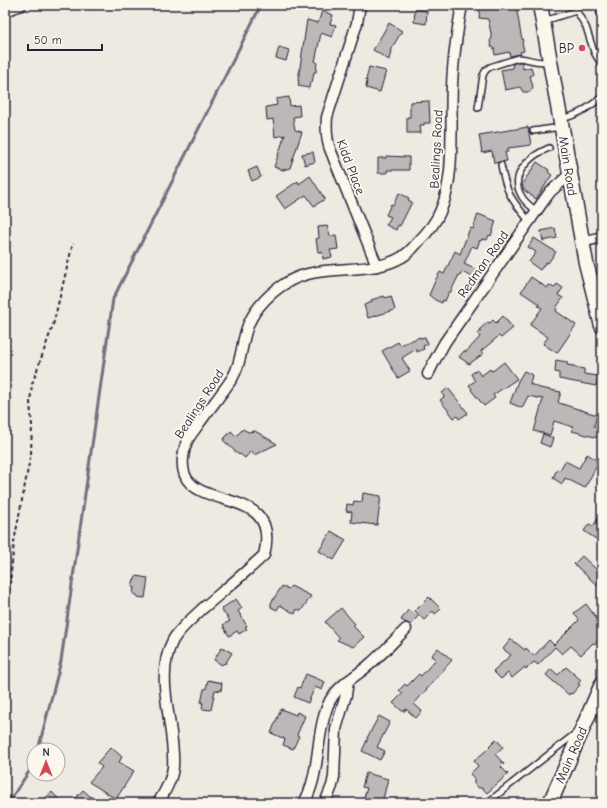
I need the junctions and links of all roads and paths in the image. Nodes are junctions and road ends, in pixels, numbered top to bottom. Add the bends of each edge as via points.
1 (21, 5) edge
2 (360, 5) edge
3 (462, 5) edge
4 (540, 5) edge
5 (573, 5) edge
6 (5, 10) edge
7 (576, 11) junction
8 (543, 21) junction
9 (550, 60) junction
10 (602, 66) edge
11 (602, 97) edge
12 (478, 108) dead end
13 (561, 123) junction
14 (533, 131) dead end
15 (549, 148) dead end
16 (501, 165) dead end
17 (569, 175) junction
18 (536, 211) junction
19 (529, 221) junction
20 (602, 237) edge
21 (582, 242) junction
22 (73, 243) dead end
23 (377, 266) junction
24 (602, 326) edge
25 (428, 374) dead end
26 (406, 629) dead end
27 (5, 634) edge
28 (348, 681) junction
29 (602, 684) edge
30 (583, 728) junction
31 (158, 803) edge
32 (304, 803) edge
33 (325, 803) edge
34 (487, 803) edge
35 (550, 803) edge

1 - 6 street
2 - 23 street, Kidd Place via 357,23 327,117 326,129 330,149
3 - 23 street, Bealings Road via 454,50 450,170 445,200 434,224 409,252
4 - 8 main road, Main Road
5 - 7 lane
7 - 8 lane
7 - 10 lane via 586,27 594,52
8 - 9 main road, Main Road
9 - 12 lane via 536,62 518,58 490,67 484,75
9 - 13 main road, Main Road
11 - 13 lane via 587,109
13 - 14 lane
13 - 17 main road, Main Road
15 - 18 lane via 532,156 521,170 518,181 521,195
16 - 19 lane via 506,189
17 - 18 street, Redman Road via 550,192
17 - 21 main road, Main Road
18 - 19 street, Redman Road
19 - 25 street, Redman Road via 445,342
20 - 21 street
21 - 24 main road, Main Road
22 - 27 path via 53,325 32,384 31,453 14,542
23 - 31 street, Bealings Road via 304,275 273,292 249,323 234,374 186,442 183,467 191,486 237,503 261,517 265,525 267,546 264,555 185,625 169,648 165,680 173,767 169,783
26 - 28 street via 369,665
28 - 32 street via 327,705 310,788
28 - 33 street via 336,730 334,777
29 - 30 main road, Main Road
30 - 34 lane
30 - 35 main road, Main Road

